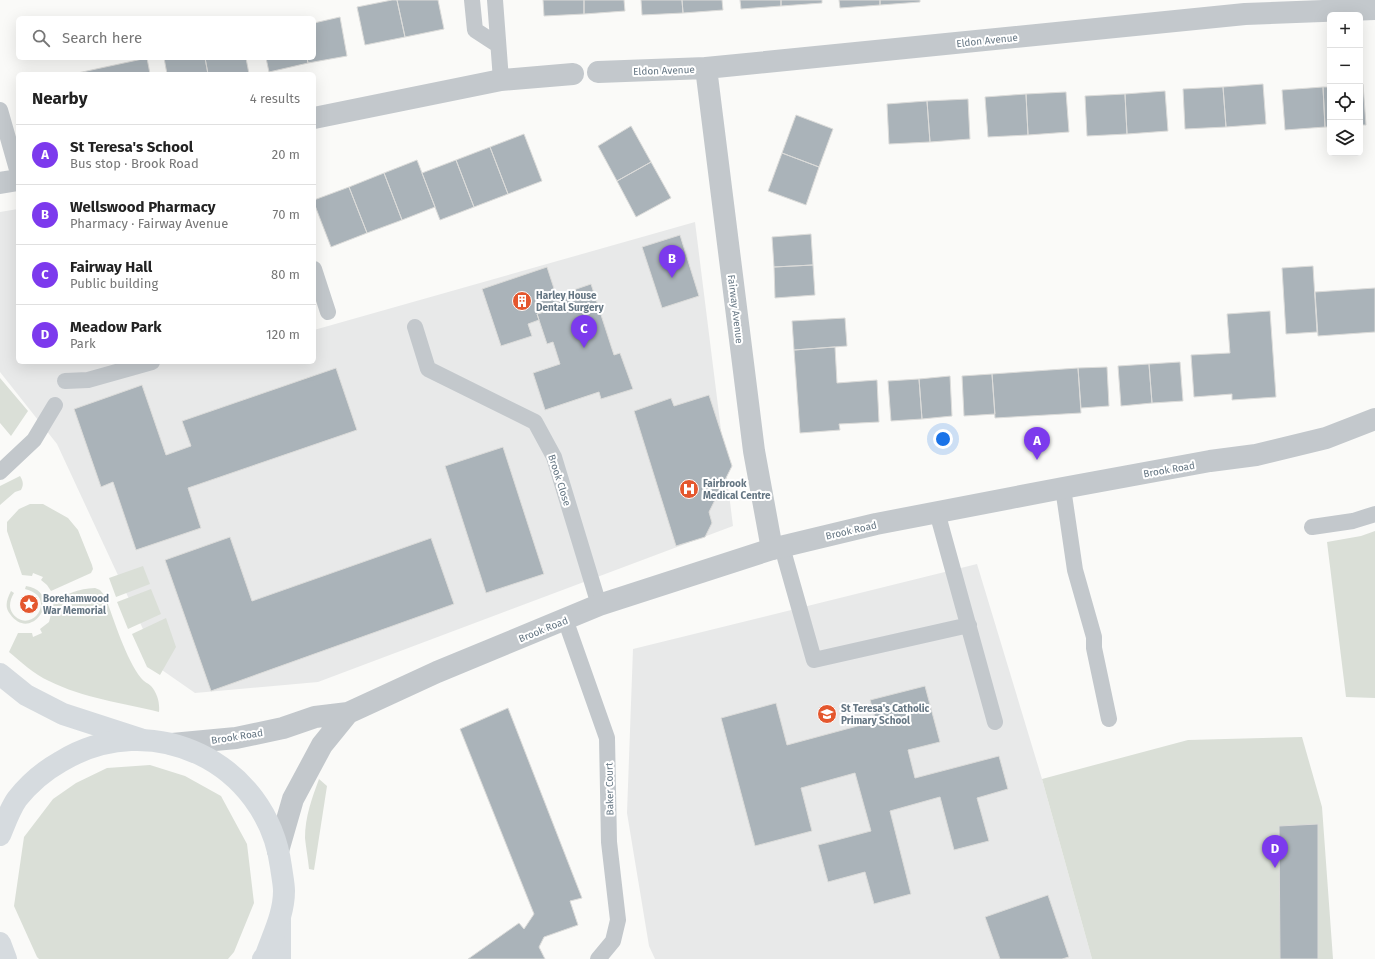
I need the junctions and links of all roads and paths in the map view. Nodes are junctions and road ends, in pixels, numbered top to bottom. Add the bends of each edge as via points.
1 (472, 0) edge
2 (495, 0) edge
3 (1244, 7) edge
4 (1375, 9) edge
5 (498, 44) junction
6 (706, 68) junction
7 (598, 72) dead end
8 (573, 74) dead end
9 (501, 80) junction
10 (0, 110) edge
11 (316, 118) edge
12 (16, 167) edge
13 (16, 180) edge
14 (0, 183) edge
15 (316, 275) edge
16 (328, 312) dead end
17 (415, 327) dead end
18 (145, 364) edge
19 (65, 381) dead end
20 (55, 405) dead end
21 (1375, 419) edge
22 (0, 472) edge
23 (1063, 488) junction
24 (937, 512) junction
25 (1375, 514) edge
26 (1312, 527) dead end
27 (777, 548) junction
28 (599, 605) junction
29 (565, 620) junction
30 (969, 625) junction
31 (0, 674) edge
32 (348, 714) junction
33 (1109, 720) dead end
34 (995, 722) dead end
35 (140, 739) junction
36 (172, 744) junction
37 (0, 829) edge
38 (0, 834) edge
39 (278, 851) junction
40 (280, 918) junction
41 (0, 943) edge
42 (6, 959) edge
43 (263, 959) edge
44 (280, 959) edge
45 (598, 959) edge

1 - 5 lane via 475,30
2 - 5 lane
3 - 4 street, Eldon Avenue
3 - 6 street, Eldon Avenue
5 - 9 lane
6 - 7 street, Eldon Avenue
6 - 27 street, Fairway Avenue via 754,451
8 - 9 street
9 - 11 street
10 - 12 lane
13 - 14 street
15 - 16 lane
17 - 28 lane, Brook Close via 428,369 535,422 554,457
18 - 19 lane via 88,380
20 - 22 lane via 34,440
21 - 23 street, Brook Road via 1326,438 1256,455
23 - 24 street, Brook Road
23 - 33 lane via 1075,570 1094,637
24 - 27 street, Brook Road via 858,527
24 - 30 lane
25 - 26 lane via 1353,521
27 - 28 street, Brook Road
27 - 30 lane via 814,660
28 - 29 street, Brook Road
29 - 32 street, Brook Road via 437,672
29 - 45 lane, Baker Court via 607,738 609,842 618,920 613,941
30 - 34 lane
31 - 35 main road via 26,695 64,714
32 - 36 street, Brook Road via 315,717 283,728 236,738
32 - 39 street, Brook Road via 322,745 293,799
35 - 36 main road
35 - 38 main road via 108,742 75,753 43,772 17,800
36 - 39 main road via 202,755 229,772 251,795 268,822
37 - 38 main road
39 - 40 main road via 284,891
40 - 43 main road
40 - 44 main road
41 - 42 main road

